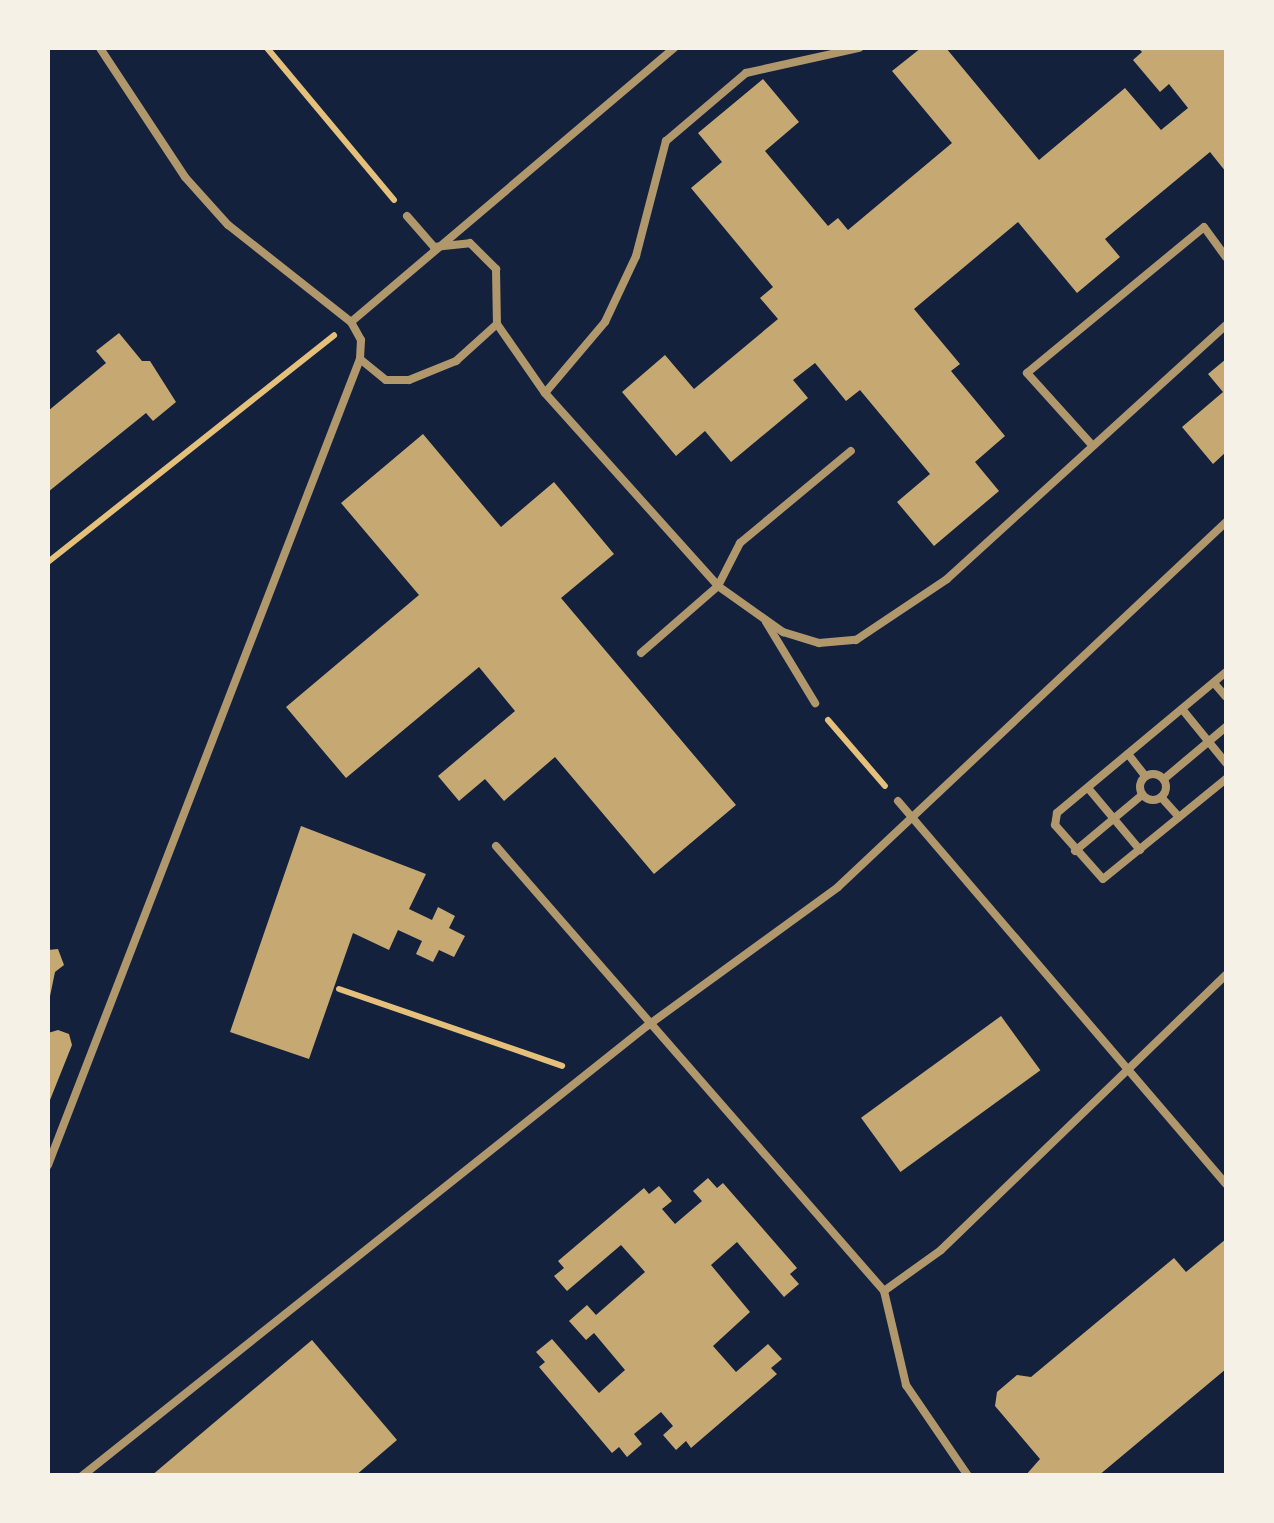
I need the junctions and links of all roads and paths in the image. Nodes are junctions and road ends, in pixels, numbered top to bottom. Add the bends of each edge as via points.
1 (100, 48) edge
2 (266, 48) edge
3 (674, 48) edge
4 (859, 48) edge
5 (407, 216) joint
6 (434, 247) junction
7 (1226, 257) edge
8 (350, 322) junction
9 (497, 324) junction
10 (1226, 326) edge
11 (360, 359) junction
12 (545, 393) junction
13 (1092, 446) junction
14 (851, 451) dead end
15 (1226, 522) edge
16 (48, 562) edge
17 (718, 586) junction
18 (764, 618) junction
19 (641, 653) dead end
20 (1226, 672) edge
21 (1214, 683) junction
22 (1226, 698) edge
23 (815, 703) joint
24 (1182, 709) junction
25 (1226, 728) edge
26 (1209, 742) junction
27 (1128, 754) junction
28 (1226, 763) edge
29 (1145, 776) junction
30 (1164, 779) junction
31 (1226, 779) edge
32 (1088, 788) junction
33 (1142, 795) junction
34 (1162, 797) junction
35 (898, 800) joint
36 (1178, 818) junction
37 (1114, 819) junction
38 (914, 820) junction
39 (496, 846) dead end
40 (1140, 850) junction
41 (1075, 851) junction
42 (1226, 976) edge
43 (339, 989) dead end
44 (647, 1026) junction
45 (1130, 1071) junction
46 (587, 1074) junction
47 (48, 1165) edge
48 (1226, 1184) edge
49 (884, 1291) junction
50 (82, 1476) edge
51 (968, 1476) edge

1 - 8 lane via 144,124 217,213
2 - 5 path
3 - 6 lane
4 - 12 lane via 746,73 666,141 636,256 605,322
5 - 6 lane
6 - 8 lane
6 - 9 lane via 470,243 496,269
7 - 13 lane via 1204,227 1027,373
8 - 11 lane via 362,340
8 - 16 path
9 - 11 lane via 456,360 409,380 386,380
9 - 12 lane
10 - 13 lane
11 - 47 lane
12 - 17 lane
13 - 18 lane via 947,579 856,640 819,643
14 - 17 lane via 740,543
15 - 38 lane
17 - 18 lane
17 - 19 lane
18 - 23 lane
20 - 21 lane
21 - 22 lane
21 - 24 lane
23 - 35 path
24 - 26 lane
24 - 27 lane
25 - 26 lane
26 - 28 lane
26 - 30 lane
27 - 29 lane
27 - 32 lane
29 - 30 lane
29 - 33 lane
30 - 34 lane
31 - 36 lane
32 - 37 lane
32 - 41 lane via 1054,820
33 - 34 lane
33 - 37 lane
34 - 36 lane
35 - 38 lane
36 - 40 lane
37 - 40 lane
37 - 41 lane
38 - 44 lane via 838,887
38 - 45 lane
39 - 44 lane
40 - 41 lane via 1103,879
42 - 45 lane
43 - 46 path
44 - 46 lane
44 - 49 lane
45 - 48 lane
45 - 49 lane via 940,1250
46 - 50 lane
49 - 51 lane via 906,1385

